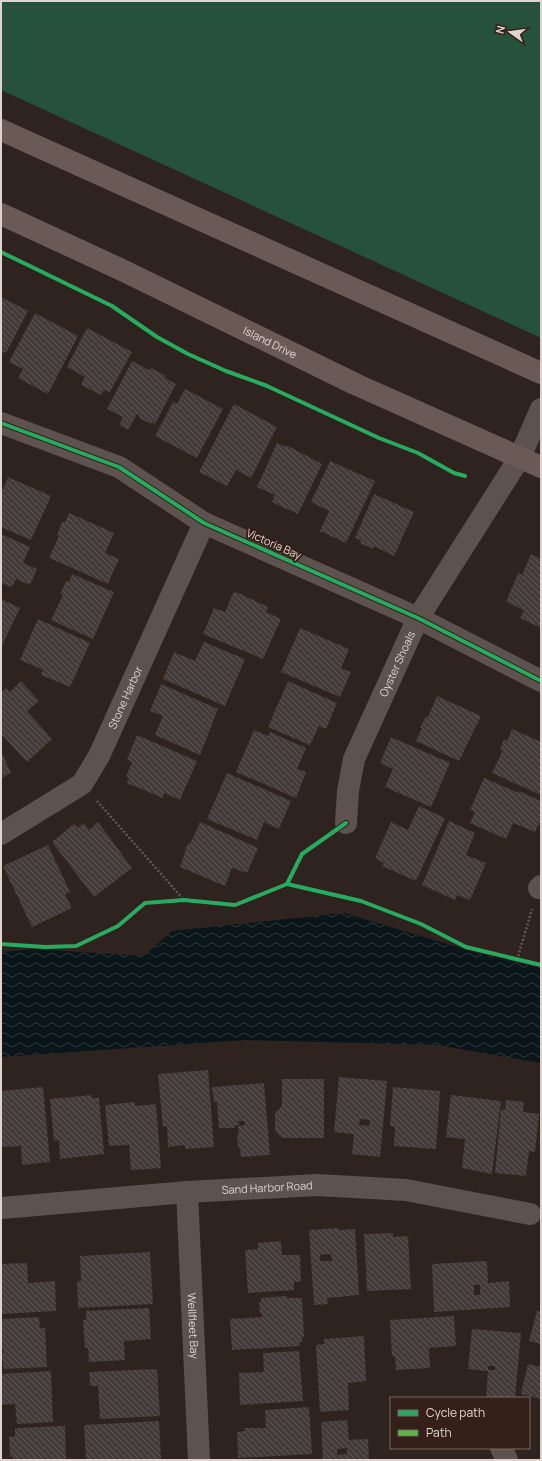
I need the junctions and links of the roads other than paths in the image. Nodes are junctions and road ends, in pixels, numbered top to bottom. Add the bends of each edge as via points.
1 (1, 130) edge
2 (1, 214) edge
3 (541, 373) edge
4 (541, 409) edge
5 (1, 423) edge
6 (520, 457) junction
7 (541, 466) edge
8 (204, 523) junction
9 (418, 618) junction
10 (541, 681) edge
11 (346, 823) dead end
12 (1, 834) edge
13 (187, 1192) junction
14 (2, 1208) dead end
15 (530, 1214) dead end
16 (501, 1449) edge
17 (199, 1460) edge
18 (507, 1460) edge

1 - 3 main road
2 - 6 main road, Island Drive via 355,384
4 - 6 street, Oyster Shoals
5 - 8 street, Victoria Bay via 119,466
6 - 7 main road, Island Drive
6 - 9 street, Oyster Shoals
8 - 9 street, Victoria Bay
8 - 12 street, Stone Harbor via 99,756 82,784
9 - 10 street, Victoria Bay
9 - 11 street, Oyster Shoals via 354,759
13 - 14 street, Sand Harbor Road
13 - 15 street, Sand Harbor Road via 317,1185 406,1190
13 - 17 street, Wellfleet Bay
16 - 18 street

